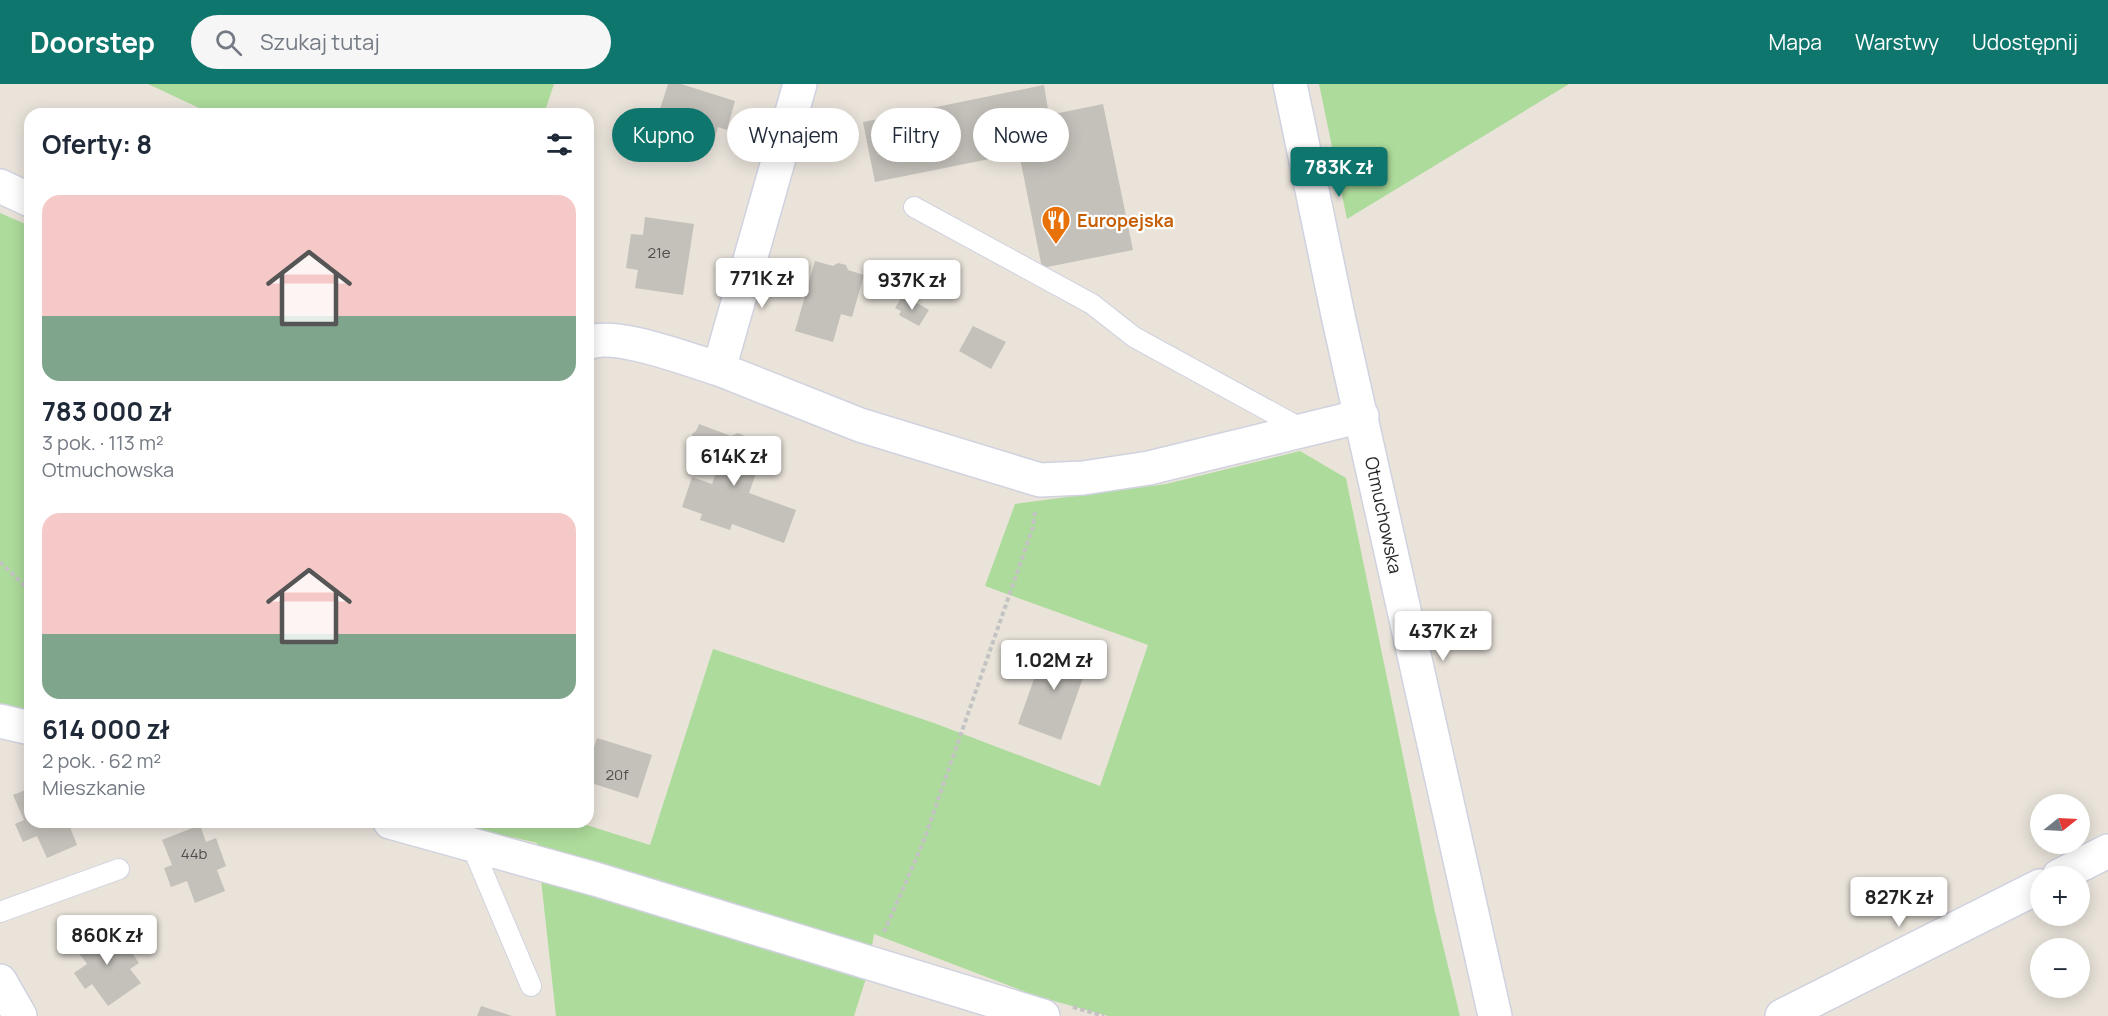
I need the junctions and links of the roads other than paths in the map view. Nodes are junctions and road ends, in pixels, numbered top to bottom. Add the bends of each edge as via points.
1 (800, 84) edge
2 (1290, 84) edge
3 (0, 186) edge
4 (24, 197) edge
5 (914, 207) dead end
6 (594, 340) edge
7 (718, 369) junction
8 (1362, 416) junction
9 (1302, 429) junction
10 (0, 722) edge
11 (24, 727) edge
12 (412, 828) edge
13 (471, 844) junction
14 (2108, 851) edge
15 (2079, 866) edge
16 (119, 869) dead end
17 (2030, 891) edge
18 (0, 912) edge
19 (0, 981) edge
20 (531, 986) dead end
21 (20, 1016) edge
22 (1043, 1016) edge
23 (1495, 1016) edge
24 (1782, 1016) edge

1 - 7 street
2 - 8 street, Otmuchowska
3 - 4 street
5 - 9 lane via 1092,304 1134,337
6 - 7 street via 622,340
7 - 9 street via 860,425 1040,480 1149,468
8 - 9 street
8 - 23 street, Otmuchowska
10 - 11 street
12 - 13 street
13 - 20 lane
13 - 22 street
14 - 15 street
16 - 18 lane
17 - 24 street
19 - 21 street

